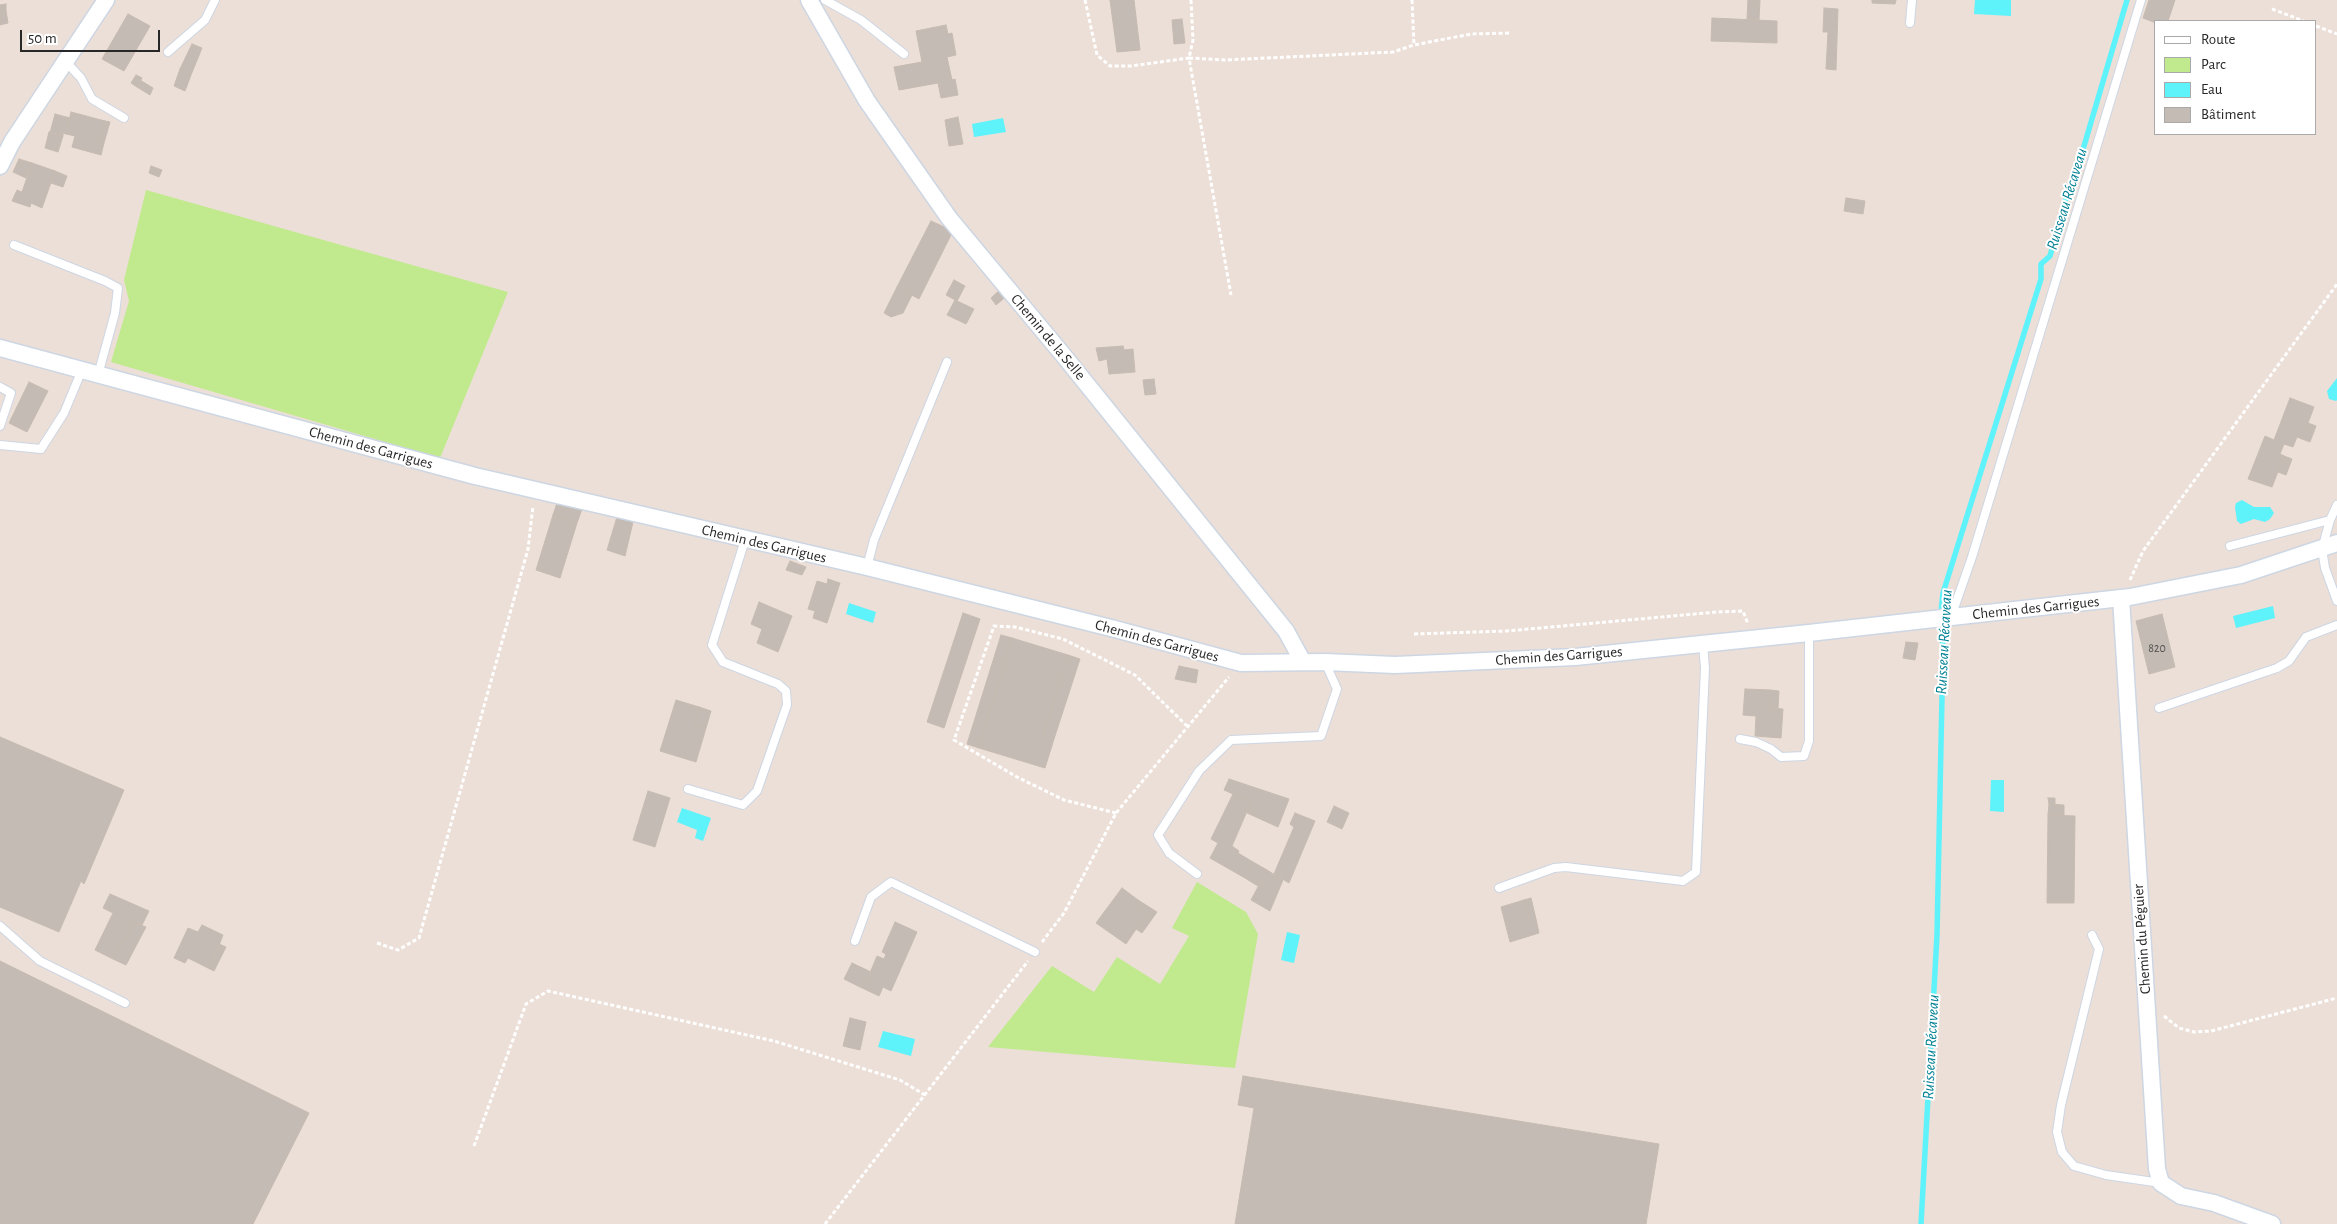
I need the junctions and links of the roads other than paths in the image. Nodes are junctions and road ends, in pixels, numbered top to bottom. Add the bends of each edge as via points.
1 (106, 0) edge
2 (214, 0) edge
3 (809, 0) edge
4 (825, 0) edge
5 (1912, 0) edge
6 (2142, 0) edge
7 (1910, 23) dead end
8 (168, 52) dead end
9 (904, 54) dead end
10 (66, 62) junction
11 (124, 118) dead end
12 (0, 166) edge
13 (14, 245) dead end
14 (0, 348) edge
15 (948, 362) dead end
16 (82, 370) junction
17 (98, 375) junction
18 (0, 387) edge
19 (0, 426) edge
20 (0, 445) edge
21 (2337, 505) edge
22 (2330, 520) junction
23 (745, 540) junction
24 (2230, 546) dead end
25 (2329, 546) edge
26 (867, 567) junction
27 (2125, 598) junction
28 (2337, 601) edge
29 (1951, 617) junction
30 (2337, 625) edge
31 (1809, 633) junction
32 (1703, 644) junction
33 (1304, 662) junction
34 (1325, 662) junction
35 (2159, 708) dead end
36 (1740, 739) dead end
37 (688, 789) dead end
38 (1197, 874) dead end
39 (1499, 888) dead end
40 (0, 926) edge
41 (2092, 935) dead end
42 (855, 941) dead end
43 (1035, 952) dead end
44 (125, 1002) dead end
45 (2161, 1183) junction
46 (2253, 1220) edge
47 (2272, 1224) edge

1 - 10 street
2 - 8 lane via 205,20
3 - 33 street, Chemin de la Selle via 868,101 949,218 1286,631
4 - 9 lane via 861,20
5 - 7 lane
6 - 29 lane
10 - 11 lane via 81,78 92,99
10 - 12 street via 12,142
13 - 17 lane via 118,288 115,313
14 - 16 street, Chemin des Garrigues
15 - 26 lane via 874,540
16 - 17 street, Chemin des Garrigues
16 - 20 lane via 64,413 41,449
17 - 23 street, Chemin des Garrigues via 535,490
18 - 19 lane via 11,393
21 - 22 lane
22 - 24 lane
22 - 25 lane
23 - 26 street, Chemin des Garrigues
23 - 37 lane via 712,645 723,662 778,684 786,691 787,705 758,791 743,805
25 - 27 street, Chemin des Garrigues via 2241,575
25 - 28 lane via 2325,568
26 - 33 street, Chemin des Garrigues via 1241,663
27 - 29 street, Chemin des Garrigues
27 - 45 street, Chemin du Péguier via 2156,1169
29 - 31 street, Chemin des Garrigues
30 - 35 lane via 2306,637 2289,661 2277,668
31 - 32 street, Chemin des Garrigues
31 - 36 lane via 1809,741 1804,756 1781,757 1756,742
32 - 34 street, Chemin des Garrigues via 1566,658 1395,665
32 - 39 lane via 1705,668 1696,872 1683,881 1566,867 1554,868
33 - 34 street, Chemin des Garrigues
34 - 38 lane via 1337,689 1321,736 1231,740 1199,771 1158,836 1169,853
40 - 44 lane via 40,961
41 - 45 lane via 2099,949 2061,1105 2057,1132 2062,1152 2074,1166 2106,1175
42 - 43 lane via 871,898 891,882
45 - 46 street via 2181,1196
46 - 47 street

